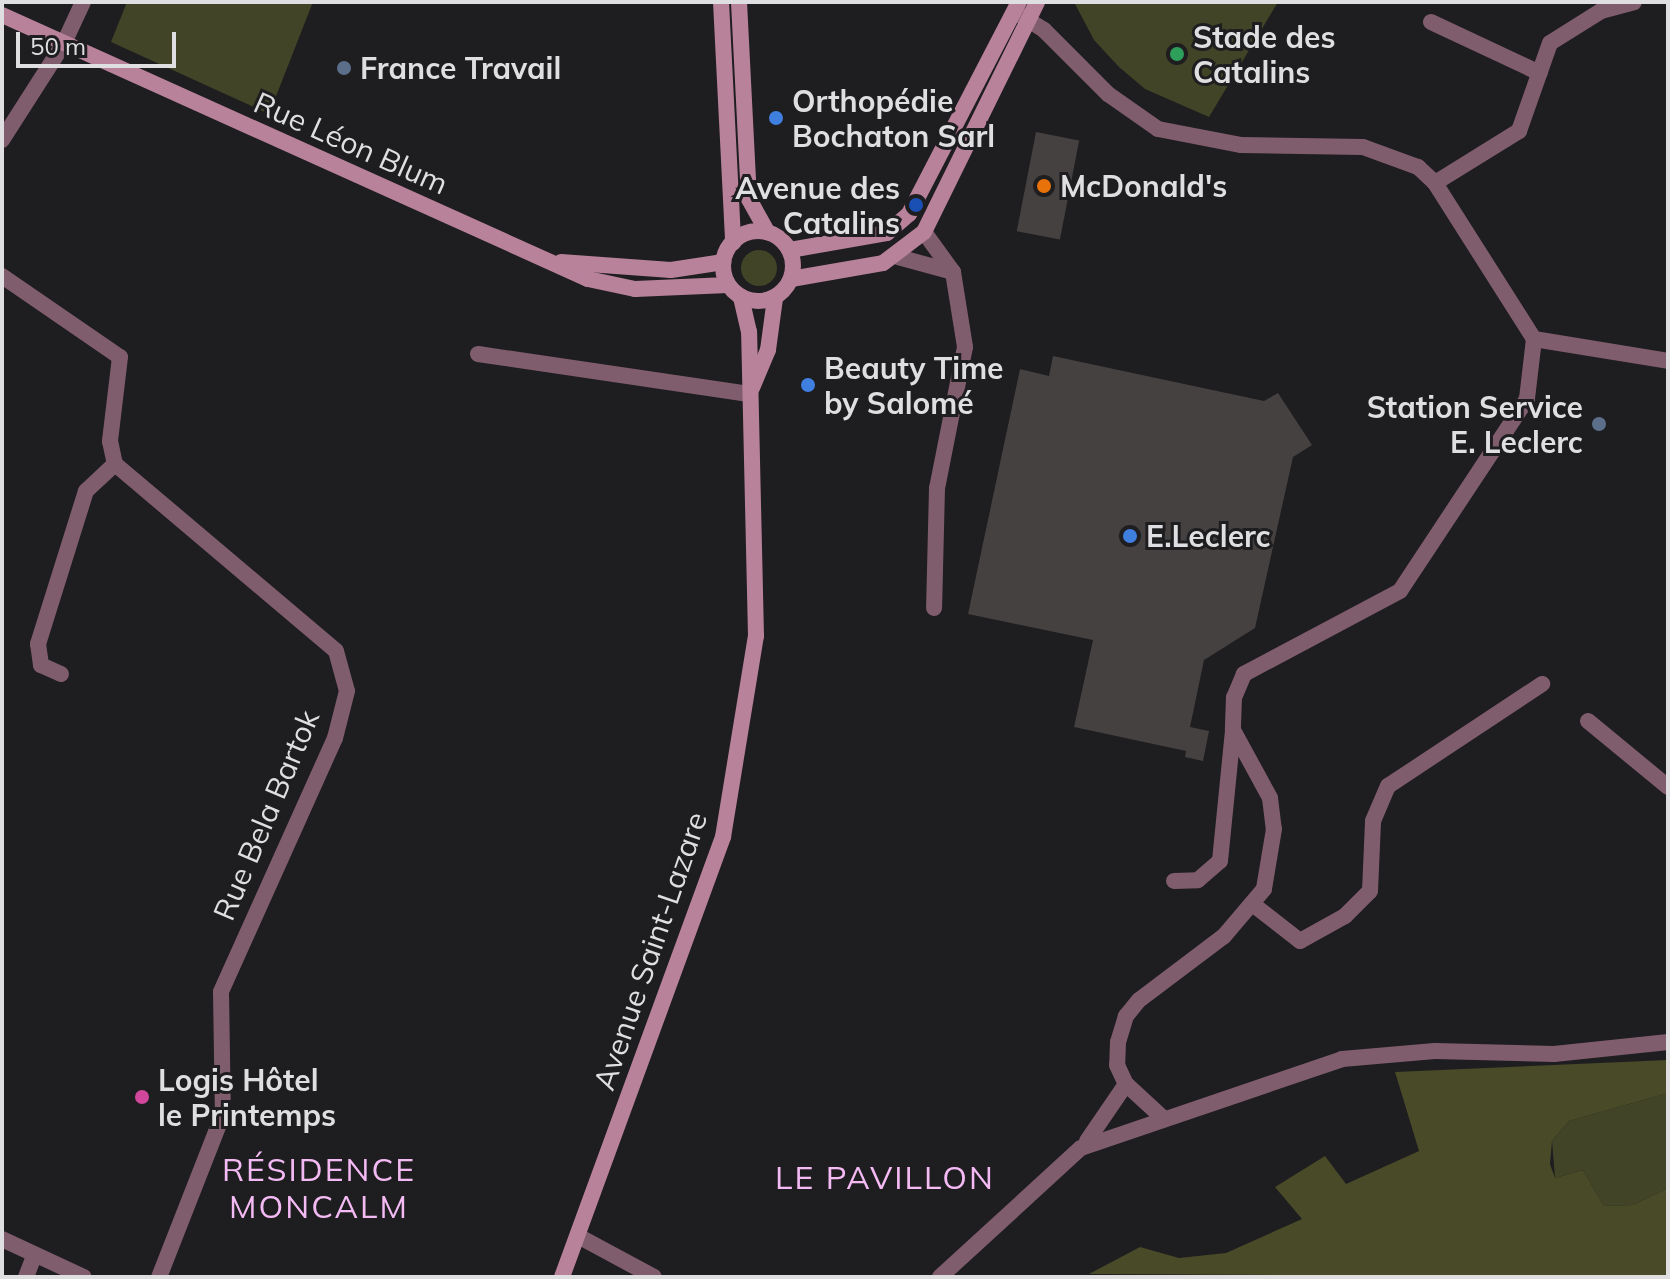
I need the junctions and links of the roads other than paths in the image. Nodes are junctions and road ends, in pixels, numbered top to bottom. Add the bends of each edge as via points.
1 (83, 2) edge
2 (721, 2) edge
3 (739, 2) edge
4 (1037, 2) edge
5 (1634, 2) edge
6 (1610, 5) edge
7 (1020, 11) edge
8 (2, 15) edge
9 (1431, 22) dead end
10 (64, 43) junction
11 (1540, 73) junction
12 (2, 140) edge
13 (1435, 183) junction
14 (767, 232) junction
15 (924, 232) junction
16 (887, 233) junction
17 (733, 243) junction
18 (790, 250) junction
19 (898, 257) junction
20 (547, 261) junction
21 (723, 262) junction
22 (953, 272) junction
23 (2, 276) edge
24 (791, 279) junction
25 (735, 291) junction
26 (775, 298) junction
27 (1534, 339) junction
28 (478, 354) dead end
29 (1668, 361) edge
30 (749, 394) junction
31 (115, 464) junction
32 (934, 608) dead end
33 (61, 674) dead end
34 (1542, 684) dead end
35 (1588, 721) dead end
36 (1233, 730) junction
37 (1668, 787) edge
38 (1174, 881) dead end
39 (1255, 906) junction
40 (1668, 1042) edge
41 (1126, 1084) junction
42 (1163, 1118) junction
43 (1081, 1148) junction
44 (578, 1236) junction
45 (2, 1239) edge
46 (34, 1256) junction
47 (52, 1272) edge
48 (26, 1277) edge
49 (84, 1277) edge
50 (159, 1277) edge
51 (562, 1277) edge
52 (654, 1277) edge
53 (940, 1277) edge

1 - 10 street
2 - 17 main road
3 - 14 main road via 749,199
4 - 7 main road
5 - 6 street
6 - 11 street via 1550,43
7 - 13 street via 1108,94 1158,129 1241,145 1363,147 1399,156
7 - 15 main road
7 - 16 main road via 916,205
8 - 10 main road, Rue Léon Blum
9 - 11 street
10 - 12 street
10 - 20 main road, Rue Léon Blum
11 - 13 street via 1519,131
13 - 27 street
14 - 17 main road via 743,234
14 - 18 main road
15 - 16 main road
15 - 19 main road
15 - 22 street
16 - 18 main road
17 - 21 main road
18 - 24 main road
19 - 22 street
19 - 24 main road
20 - 21 main road, Rue Léon Blum via 671,270
20 - 25 main road, Rue Léon Blum via 588,279 635,289
21 - 25 main road
22 - 32 street via 965,362 937,488
23 - 31 street via 120,357 110,441
24 - 26 main road
25 - 26 main road
25 - 30 main road, Avenue Saint-Lazare via 749,332
26 - 30 main road, Avenue Saint-Lazare via 768,350
27 - 29 street
27 - 36 street via 1527,399 1400,591 1244,674 1234,697
28 - 30 street
30 - 44 main road, Avenue Saint-Lazare via 756,636 723,837
31 - 33 street via 86,491 38,644 41,665
31 - 50 street, Rue Bela Bartok via 336,651 347,691 335,738 221,992 223,1114
34 - 39 street via 1388,786 1373,821 1370,891 1345,916 1300,941
35 - 37 street
36 - 38 street via 1220,861 1198,880
36 - 39 street via 1270,798 1274,829
39 - 41 street via 1126,1016 1117,1065
40 - 42 street via 1554,1054 1435,1051 1342,1059
41 - 42 street
41 - 43 street via 1102,1127
42 - 43 street
43 - 53 street
44 - 51 main road, Avenue Saint-Lazare
44 - 52 street
45 - 46 street
46 - 47 street
46 - 48 street
47 - 49 street

